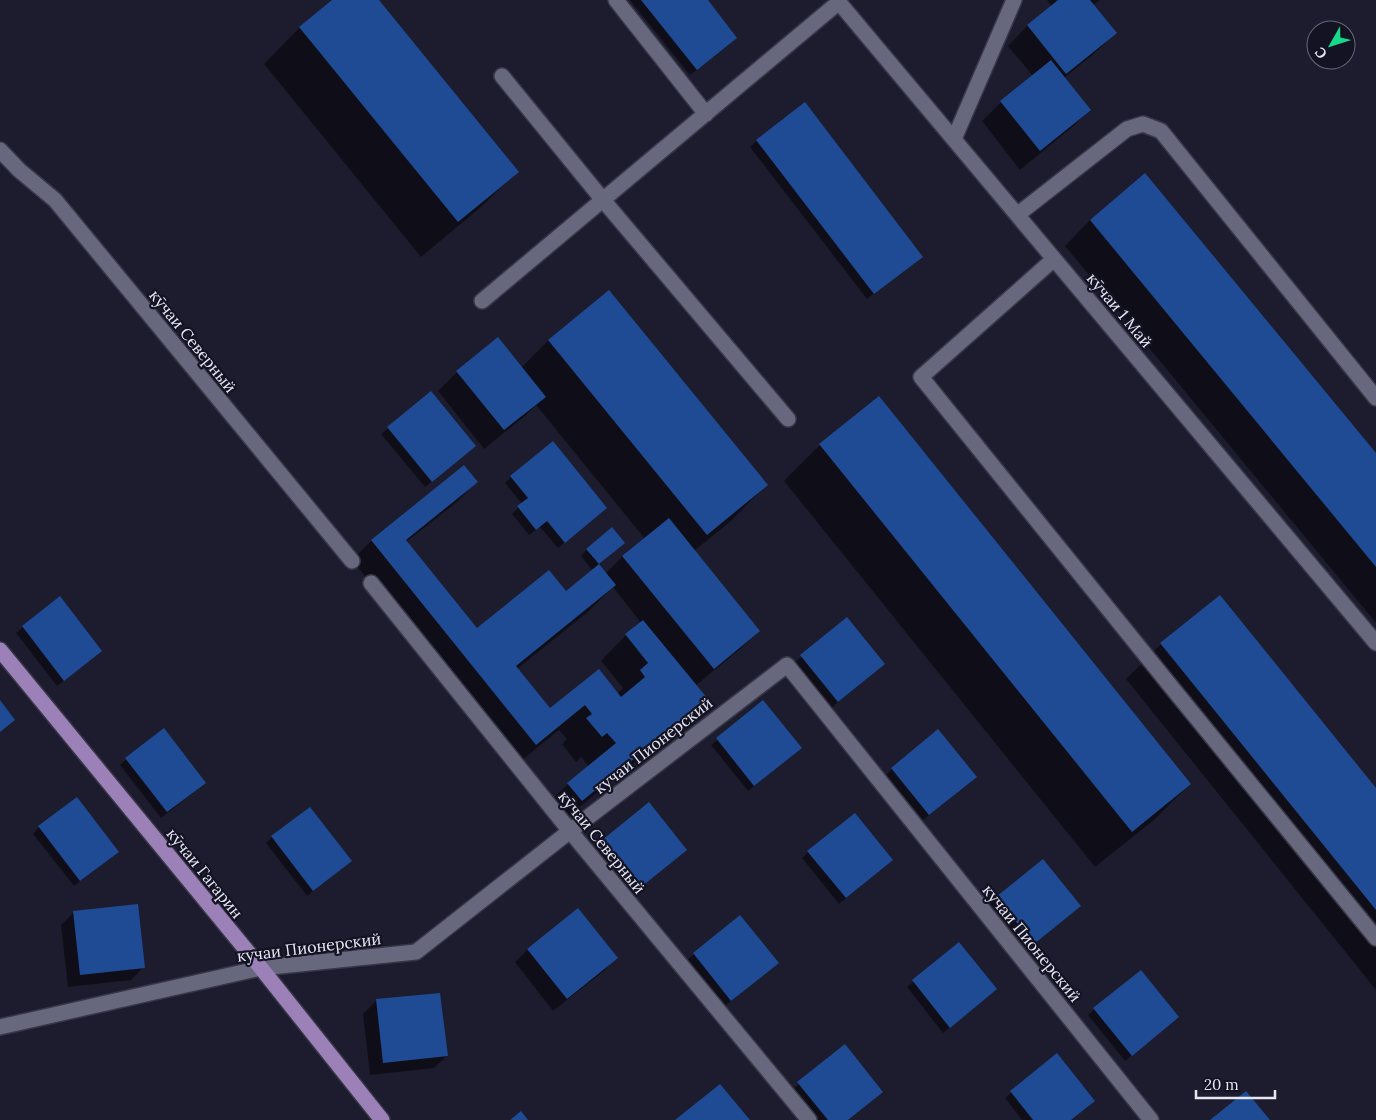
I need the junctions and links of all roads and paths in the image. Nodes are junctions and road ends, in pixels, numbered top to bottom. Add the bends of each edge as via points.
1 (616, 0) edge
2 (1014, 0) edge
3 (838, 1) edge
4 (502, 76) dead end
5 (706, 114) junction
6 (954, 139) junction
7 (0, 150) edge
8 (603, 200) junction
9 (1017, 215) junction
10 (1054, 259) junction
11 (482, 301) dead end
12 (1376, 398) edge
13 (788, 419) dead end
14 (352, 561) dead end
15 (370, 583) dead end
16 (1376, 643) edge
17 (0, 650) edge
18 (570, 831) junction
19 (1376, 938) edge
20 (261, 968) junction
21 (0, 1027) edge
22 (382, 1120) edge
23 (809, 1120) edge
24 (1151, 1120) edge

1 - 5 street
2 - 6 street
3 - 5 street
3 - 6 street, кӯчаи 1 Май
4 - 8 street
5 - 8 street
6 - 9 street, кӯчаи 1 Май
7 - 14 street, кӯчаи Северный via 55,200
8 - 11 street
8 - 13 street
9 - 10 street, кӯчаи 1 Май
9 - 12 street via 1127,130 1143,124 1161,131
10 - 16 street, кӯчаи 1 Май
10 - 19 street via 921,377
15 - 18 street, кӯчаи Северный
17 - 20 main road, кӯчаи Гагарин
18 - 20 street, кучаи Пионерский via 416,952
18 - 23 street, кӯчаи Северный
18 - 24 street, кучаи Пионерский via 786,665
20 - 21 street, кучаи Пионерский
20 - 22 main road, кӯчаи Гагарин

